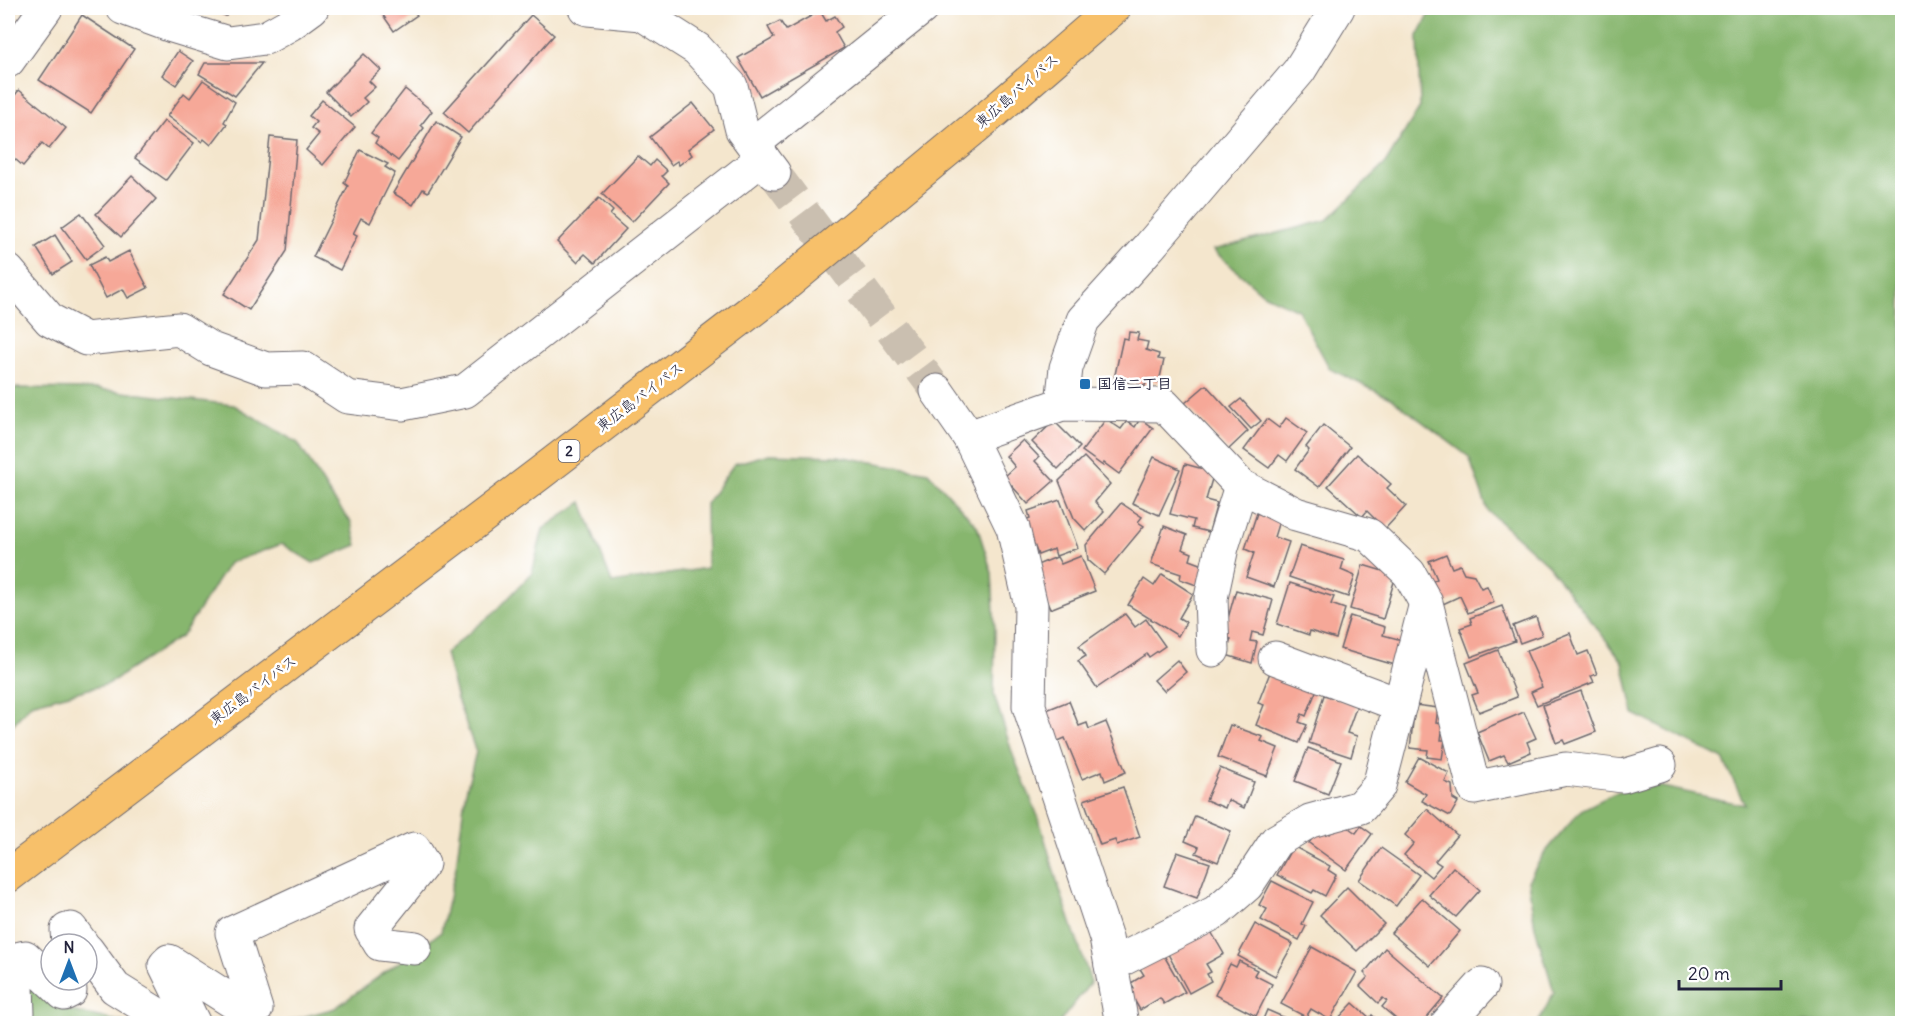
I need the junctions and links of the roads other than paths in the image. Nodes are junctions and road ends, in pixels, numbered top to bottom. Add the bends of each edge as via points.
1 (46, 8) edge
2 (123, 8) edge
3 (312, 8) edge
4 (585, 8) edge
5 (922, 8) edge
6 (1114, 8) edge
7 (1338, 8) edge
8 (642, 9) edge
9 (8, 61) edge
10 (763, 159) junction
11 (8, 271) edge
12 (937, 391) tunnel mouth
13 (1062, 404) junction
14 (969, 437) junction
15 (1241, 486) junction
16 (1426, 603) junction
17 (1213, 650) dead end
18 (1275, 658) dead end
19 (1400, 705) junction
20 (1660, 765) dead end
21 (8, 876) edge
22 (415, 948) dead end
23 (1111, 965) junction
24 (99, 966) edge
25 (39, 970) edge
26 (1482, 985) dead end
27 (8, 1018) edge
28 (173, 1023) edge
29 (194, 1023) edge
30 (1122, 1023) edge
31 (1447, 1023) edge

1 - 9 street
2 - 3 street via 228,43 265,38
4 - 8 street
5 - 10 street
6 - 21 highway, 東広島バイパス / 2 via 780,290
7 - 13 street via 1299,71 1083,320 1066,368
8 - 10 street via 697,49 731,86 742,130
10 - 11 street via 465,391 402,404 347,397 303,368 266,369 211,349 179,329 86,339 50,320
12 - 14 street
13 - 14 street
13 - 15 street via 1164,405
14 - 23 street via 1013,528 1031,606 1029,706 1106,938
15 - 16 street via 1296,514 1369,534 1409,573
15 - 17 street via 1211,598
16 - 19 street
16 - 20 street via 1473,788 1566,769 1623,776
18 - 19 street
19 - 23 street via 1379,786 1361,807 1310,821 1276,841 1248,885 1216,912
22 - 29 street via 380,944 371,928 423,864 414,849 232,933 256,1009 252,1014 169,961 165,964
23 - 30 street
24 - 28 street via 116,988
25 - 27 street via 25,957 16,960 18,1013
26 - 31 street

